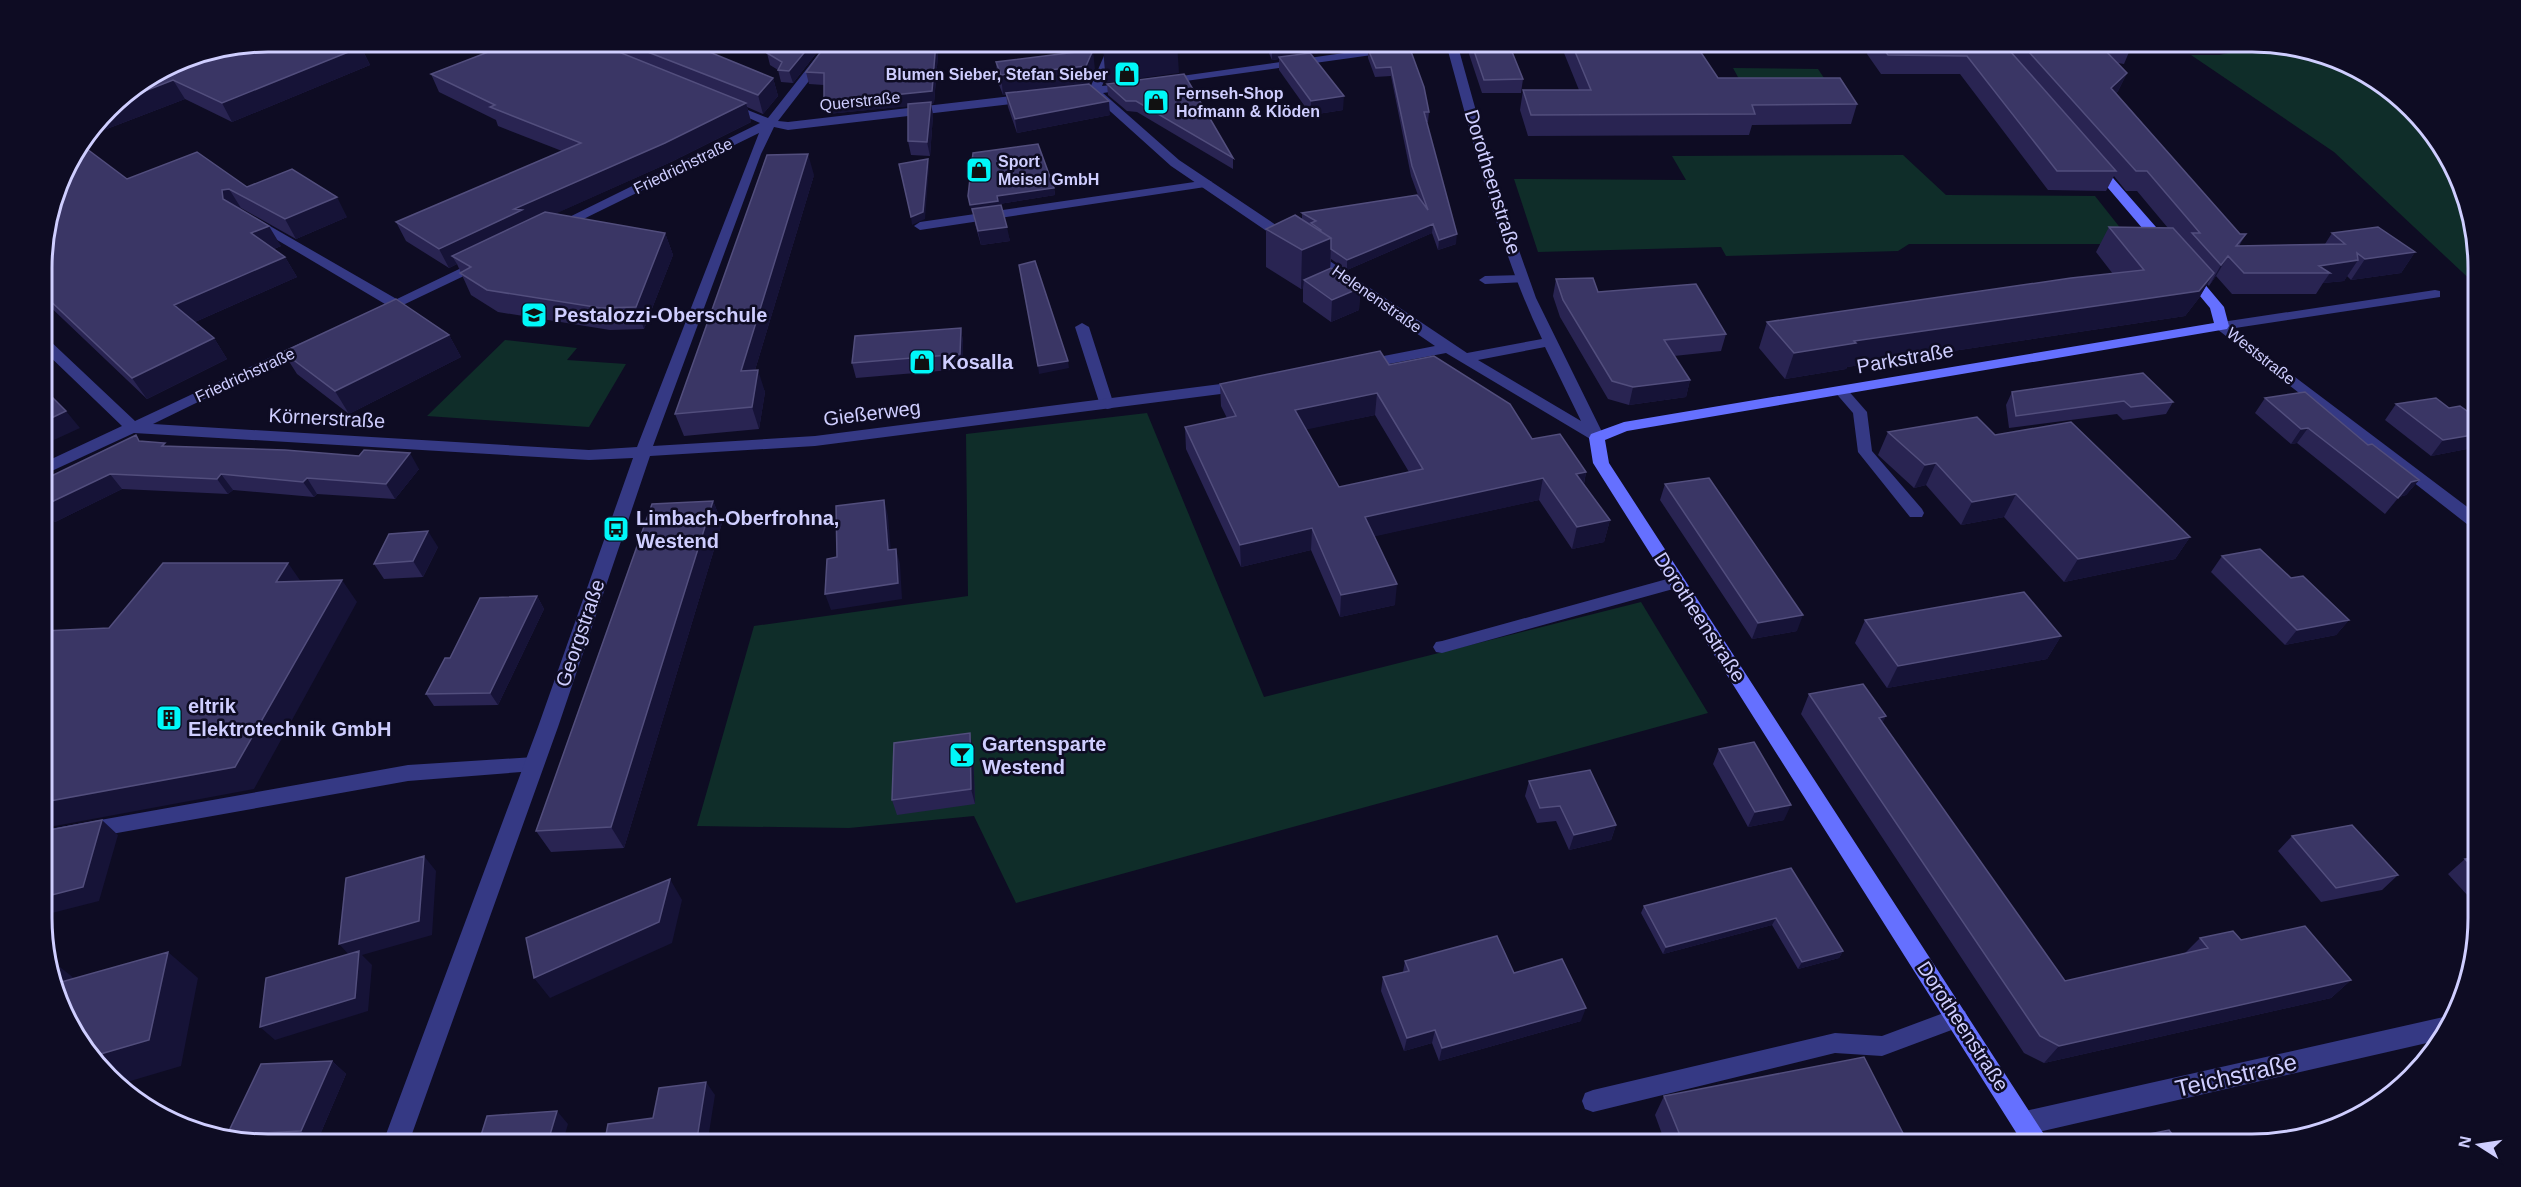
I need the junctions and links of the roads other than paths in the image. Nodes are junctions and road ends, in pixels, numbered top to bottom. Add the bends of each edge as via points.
1 (826, 52) edge
2 (1111, 52) edge
3 (1372, 52) edge
4 (1454, 52) edge
5 (1094, 91) junction
6 (1060, 95) edge
7 (1037, 97) edge
8 (710, 99) edge
9 (770, 123) junction
10 (2087, 156) edge
11 (1208, 184) junction
12 (240, 214) edge
13 (920, 226) dead end
14 (538, 236) edge
15 (496, 256) edge
16 (1522, 279) junction
17 (1485, 280) dead end
18 (2435, 294) dead end
19 (394, 304) junction
20 (367, 317) edge
21 (2222, 326) junction
22 (1082, 327) dead end
23 (314, 342) edge
24 (1549, 342) junction
25 (1448, 348) junction
26 (52, 351) edge
27 (1465, 358) junction
28 (1342, 368) edge
29 (1260, 383) edge
30 (1841, 391) junction
31 (1107, 405) junction
32 (133, 428) junction
33 (1597, 438) junction
34 (643, 452) junction
35 (52, 466) edge
36 (1916, 513) dead end
37 (2468, 516) edge
38 (1678, 582) junction
39 (1442, 647) dead end
40 (534, 764) junction
41 (52, 837) edge
42 (1957, 1018) junction
43 (2438, 1029) edge
44 (1593, 1101) dead end
45 (2025, 1123) junction
46 (399, 1134) edge
47 (2032, 1134) edge

1 - 9 street
2 - 5 street
3 - 5 street
4 - 16 street, Dorotheenstraße via 1494,197
5 - 6 street
5 - 11 street, Helenenstraße via 1175,162
7 - 9 street, Querstraße via 788,126
8 - 9 street
9 - 14 street, Friedrichstraße
9 - 34 street, Georgstraße via 754,154
10 - 21 main road, Weststraße via 2217,307
11 - 13 lane
11 - 25 street, Helenenstraße
12 - 19 lane
15 - 19 street
16 - 17 lane
16 - 24 street, Dorotheenstraße
18 - 21 lane
19 - 20 street
21 - 30 main road, Parkstraße
21 - 37 street, Weststraße
22 - 31 lane
23 - 32 street, Friedrichstraße
24 - 27 street
24 - 33 street, Dorotheenstraße
25 - 27 street, Helenenstraße
25 - 28 street
26 - 32 street
27 - 33 street, Helenenstraße
29 - 31 street, Gießerweg
30 - 33 main road, Parkstraße via 1624,427
30 - 36 lane via 1860,412 1865,452
31 - 34 street, Gießerweg via 815,441
32 - 34 street, Körnerstraße via 589,455
32 - 35 street, Friedrichstraße
33 - 38 main road, Dorotheenstraße via 1602,463
34 - 40 street, Georgstraße
38 - 39 lane
38 - 42 main road, Dorotheenstraße
40 - 41 lane via 408,773
40 - 46 street, Georgstraße
42 - 44 lane via 1882,1046 1835,1042
42 - 45 main road, Dorotheenstraße
43 - 45 street, Teichstraße
45 - 47 main road, Dorotheenstraße

